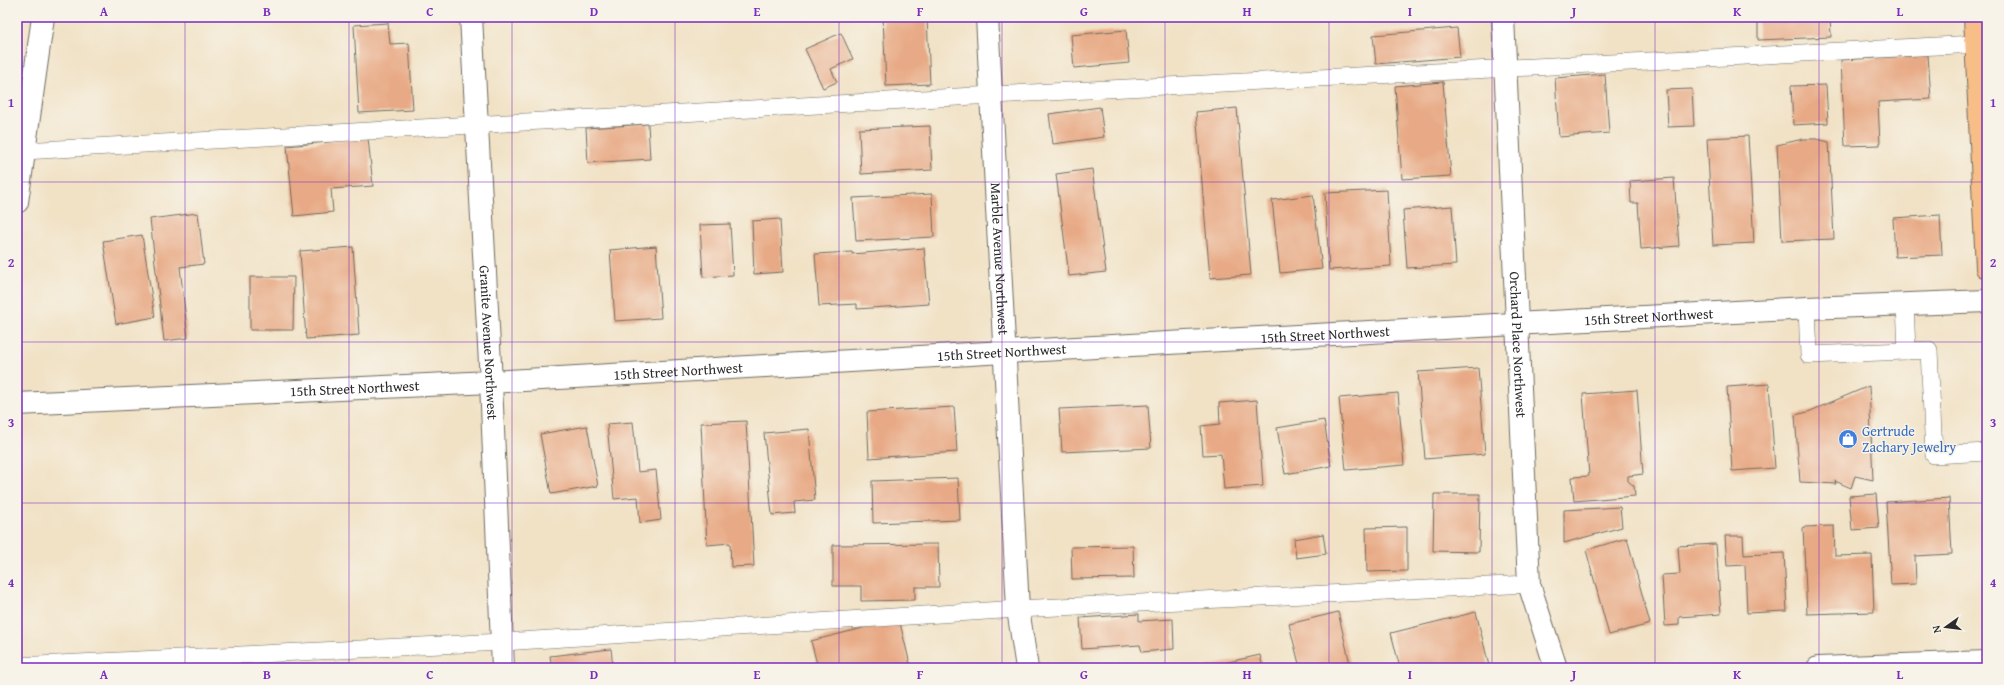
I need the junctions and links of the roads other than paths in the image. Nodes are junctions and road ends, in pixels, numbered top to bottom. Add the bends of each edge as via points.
1 (43, 17) edge
2 (471, 17) edge
3 (987, 17) edge
4 (1503, 17) edge
5 (1975, 17) edge
6 (1976, 44) junction
7 (1506, 68) junction
8 (992, 95) junction
9 (478, 125) junction
10 (20, 150) edge
11 (17, 202) edge
12 (1987, 268) edge
13 (1987, 301) edge
14 (1905, 304) junction
15 (1807, 308) junction
16 (1518, 324) junction
17 (1907, 351) junction
18 (1004, 352) junction
19 (491, 382) junction
20 (17, 404) edge
21 (1987, 452) edge
22 (1529, 584) junction
23 (1018, 609) junction
24 (502, 642) junction
25 (1987, 662) edge
26 (17, 666) edge
27 (503, 668) edge
28 (1027, 668) edge
29 (1556, 668) edge
30 (1818, 668) edge

1 - 10 street
2 - 9 street, Granite Avenue Northwest
3 - 8 street, Marble Avenue Northwest
4 - 7 street, Orchard Place Northwest
5 - 6 main road
6 - 7 lane
6 - 12 main road
7 - 8 lane
7 - 16 street, Orchard Place Northwest
8 - 9 lane
8 - 18 street, Marble Avenue Northwest
9 - 10 lane
9 - 19 street, Granite Avenue Northwest
10 - 11 street
13 - 14 street, 15th Street Northwest
14 - 15 street, 15th Street Northwest
14 - 17 lane
15 - 16 street, 15th Street Northwest
15 - 17 lane via 1809,355
16 - 18 street, 15th Street Northwest
16 - 22 street, Orchard Place Northwest
17 - 21 lane via 1929,350 1934,454
18 - 19 street, 15th Street Northwest
18 - 23 street, Marble Avenue Northwest
19 - 20 street, 15th Street Northwest
19 - 24 street, Granite Avenue Northwest
22 - 23 lane
22 - 29 street, Orchard Place Northwest
23 - 24 lane
23 - 28 street, Marble Avenue Northwest
24 - 26 lane
24 - 27 street, Granite Avenue Northwest
25 - 30 street

